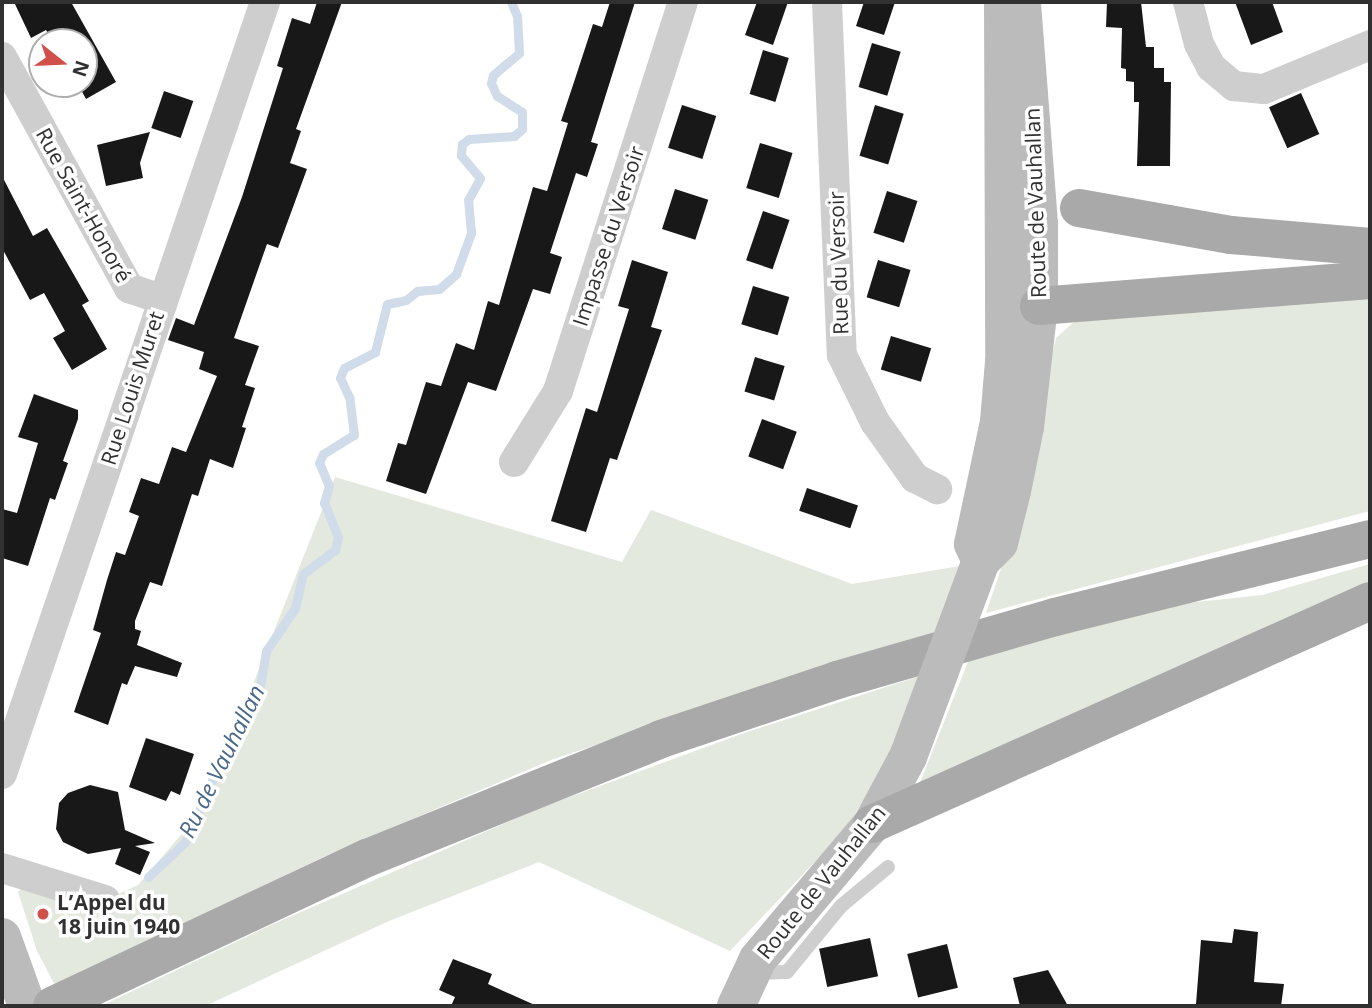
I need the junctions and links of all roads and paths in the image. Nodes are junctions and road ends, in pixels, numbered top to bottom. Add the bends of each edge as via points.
1 (265, 2) edge
2 (683, 2) edge
3 (827, 2) edge
4 (1003, 2) edge
5 (1022, 2) edge
6 (1188, 2) edge
7 (1370, 45) edge
8 (2, 57) edge
9 (1027, 57) junction
10 (1079, 208) junction
11 (1039, 224) junction
12 (1370, 247) edge
13 (1005, 264) junction
14 (1370, 280) edge
15 (161, 299) junction
16 (1040, 306) junction
17 (514, 462) dead end
18 (937, 489) dead end
19 (1370, 539) edge
20 (981, 561) junction
21 (1370, 601) edge
22 (2, 774) edge
23 (872, 824) junction
24 (888, 867) dead end
25 (2, 868) edge
26 (105, 900) dead end
27 (2, 937) edge
28 (743, 990) edge
29 (47, 1005) edge

1 - 15 street, Rue Louis Muret
2 - 17 street, Impasse du Versoir via 558,391
3 - 18 street, Rue du Versoir via 842,355 875,422 915,478
4 - 13 main road, Route de Vauhallan
5 - 9 main road, Route de Vauhallan
6 - 7 street via 1199,44 1211,67 1234,86 1264,89
8 - 15 street, Rue Saint-Honoré via 129,288
9 - 10 main road via 1042,82 1049,150 1063,188
9 - 11 main road, Route de Vauhallan
10 - 11 main road
10 - 12 main road via 1231,235
11 - 13 main road
11 - 16 main road, Route de Vauhallan
13 - 16 main road
13 - 20 main road, Route de Vauhallan via 999,422 973,544
14 - 16 main road
15 - 22 street, Rue Louis Muret
16 - 20 main road, Route de Vauhallan via 1012,491 999,543
19 - 29 main road via 1055,617 838,680 661,740 413,837
20 - 23 main road, Route de Vauhallan, bridge via 908,757
21 - 23 main road
23 - 28 main road, Route de Vauhallan via 772,938
24 - 28 lane via 841,906 786,972
25 - 26 street
27 - 29 main road

